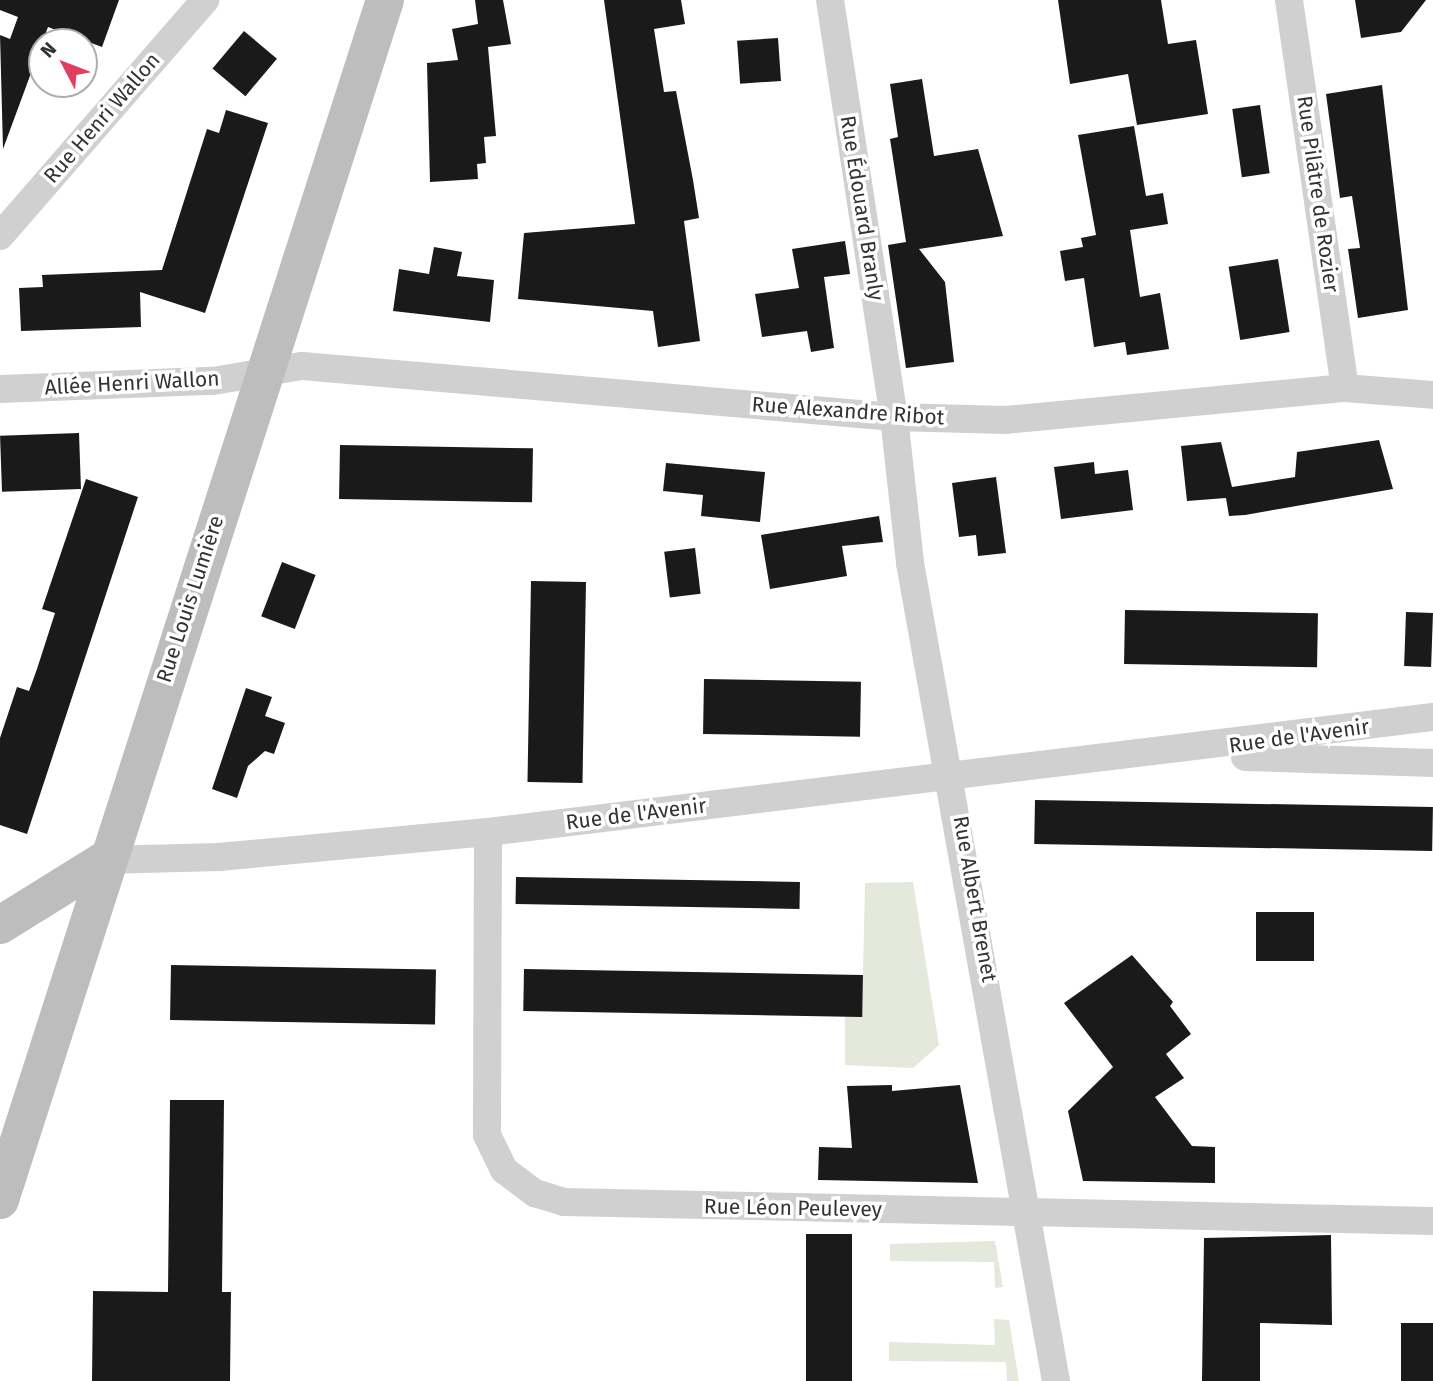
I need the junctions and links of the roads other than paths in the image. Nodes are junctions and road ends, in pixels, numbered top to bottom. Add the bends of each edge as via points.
1 (205, 0) edge
2 (385, 0) edge
3 (830, 0) edge
4 (1289, 0) edge
5 (0, 236) edge
6 (264, 372) junction
7 (1345, 388) junction
8 (0, 389) edge
9 (1433, 395) edge
10 (894, 417) junction
11 (1433, 718) edge
12 (1166, 754) junction
13 (1433, 763) edge
14 (952, 775) junction
15 (488, 832) junction
16 (105, 860) junction
17 (0, 925) edge
18 (0, 1200) edge
19 (1031, 1215) junction
20 (1433, 1221) edge
21 (1056, 1381) edge

1 - 5 street, Rue Henri Wallon
2 - 6 main road, Rue Louis Lumière
3 - 10 street, Rue Édouard Branly
4 - 7 street, Rue Pilâtre de Rozier
6 - 8 street, Allée Henri Wallon via 212,381
6 - 10 street, Rue Alexandre Ribot via 302,366
6 - 16 main road, Rue Louis Lumière
7 - 9 street, Rue Alexandre Ribot
7 - 10 street, Rue Alexandre Ribot via 1005,420
10 - 14 street, Rue Albert Brenet via 910,563
11 - 12 street, Rue de l'Avenir
12 - 13 street, Rue de l'Avenir
12 - 14 street, Rue de l'Avenir
14 - 15 street, Rue de l'Avenir
14 - 19 street, Rue Albert Brenet
15 - 16 street, Rue de l'Avenir via 219,858
15 - 19 street, Rue Léon Peulevey via 487,1135 503,1170 520,1184 564,1202
16 - 17 main road
16 - 18 main road, Rue Louis Lumière
19 - 20 street, Rue Léon Peulevey
19 - 21 street, Rue Albert Brenet

